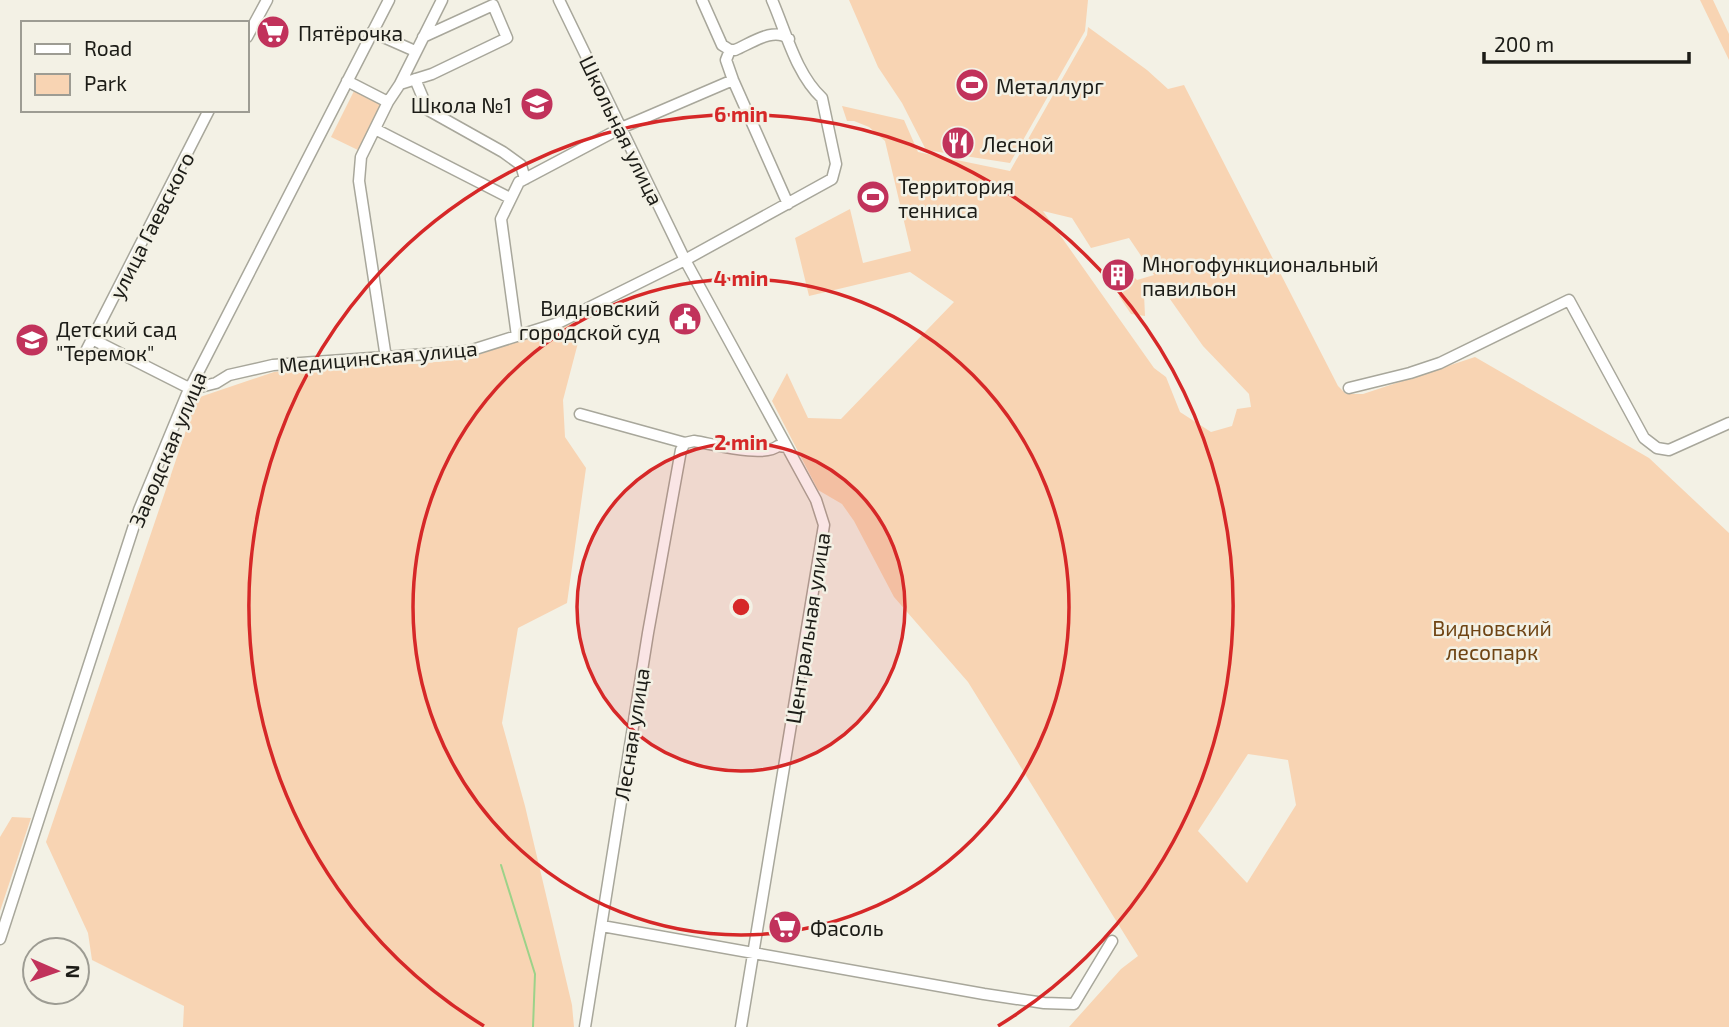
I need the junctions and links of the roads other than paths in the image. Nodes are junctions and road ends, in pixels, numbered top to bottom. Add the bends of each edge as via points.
1 (267, 0) edge
2 (389, 0) edge
3 (442, 0) edge
4 (559, 0) edge
5 (702, 0) edge
6 (772, 0) edge
7 (372, 32) junction
8 (248, 35) edge
9 (423, 37) junction
10 (789, 39) junction
11 (730, 50) junction
12 (415, 51) junction
13 (415, 79) junction
14 (733, 80) junction
15 (347, 81) junction
16 (400, 84) junction
17 (388, 102) junction
18 (208, 112) edge
19 (621, 128) junction
20 (375, 129) junction
21 (525, 179) junction
22 (510, 198) junction
23 (788, 204) junction
24 (685, 260) junction
25 (517, 336) junction
26 (92, 339) junction
27 (86, 351) dead end
28 (386, 358) junction
29 (191, 387) junction
30 (1349, 388) dead end
31 (580, 414) dead end
32 (1729, 423) edge
33 (685, 443) junction
34 (787, 447) junction
35 (602, 926) junction
36 (0, 937) edge
37 (1112, 941) dead end
38 (753, 952) junction
39 (585, 1027) edge
40 (741, 1027) edge

1 - 8 street
2 - 7 street, Заводская улица
3 - 9 street
4 - 19 street, Школьная улица
5 - 11 street via 722,45
6 - 10 street
7 - 12 street
7 - 15 street, Заводская улица
9 - 12 street
9 - 13 street via 493,5 508,38
10 - 11 street via 776,33
10 - 23 street, Медицинская улица via 803,73 822,98 836,164 832,179
11 - 14 street via 726,60
12 - 16 street
13 - 16 street
13 - 21 street via 428,110 503,152 521,165
14 - 19 street
14 - 23 street
15 - 17 street
15 - 29 street, Заводская улица
16 - 17 street
17 - 20 street
18 - 26 street, улица Гаевского
19 - 21 street
19 - 24 street, Школьная улица
20 - 22 street
20 - 28 street via 361,157 359,181
21 - 22 street
22 - 25 street via 501,219
23 - 24 street, Медицинская улица
24 - 25 street, Медицинская улица via 558,323
24 - 34 street, Центральная улица
25 - 28 street, Медицинская улица via 469,351
26 - 27 street, улица Гаевского
26 - 29 street
28 - 29 street, Медицинская улица via 272,365
29 - 36 street, Заводская улица via 139,510
30 - 32 street via 1440,363 1569,300 1644,438 1657,448 1669,450
31 - 33 street
33 - 34 street via 760,452
33 - 35 street, Лесная улица via 648,633
34 - 38 street, Центральная улица via 824,524
35 - 38 street
35 - 39 street, Лесная улица
37 - 38 street via 1074,1004 984,994
38 - 40 street, Центральная улица

